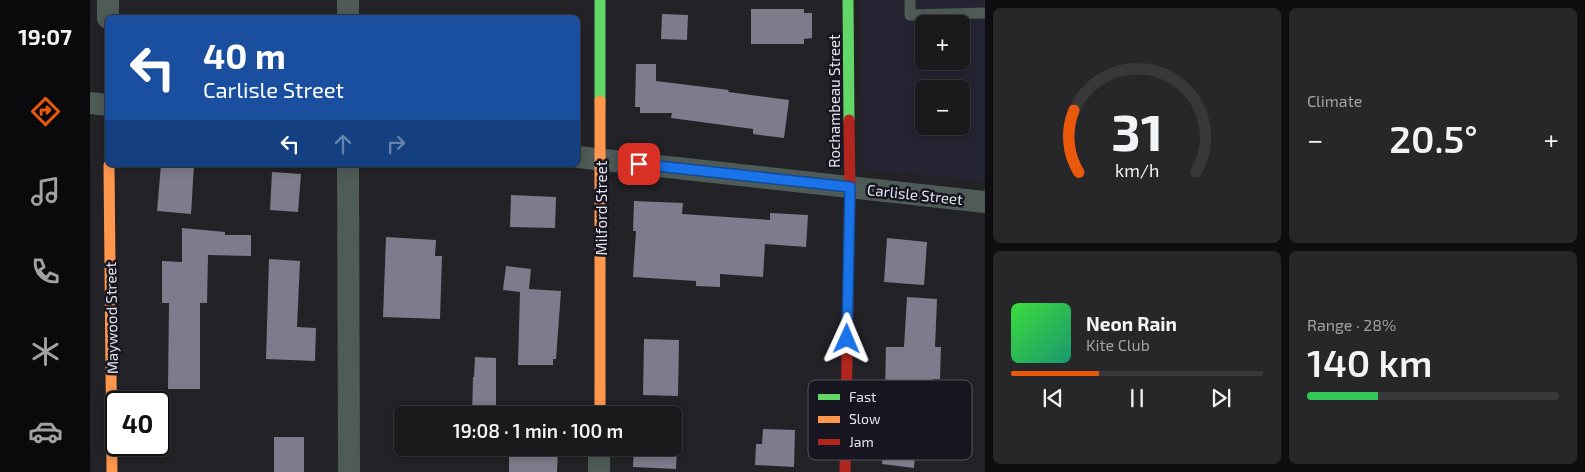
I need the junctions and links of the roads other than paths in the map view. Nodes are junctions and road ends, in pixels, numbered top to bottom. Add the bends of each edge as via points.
1 (108, 0) edge
2 (348, 0) edge
3 (600, 0) edge
4 (848, 0) edge
5 (910, 0) edge
6 (985, 14) edge
7 (108, 15) edge
8 (348, 15) edge
9 (90, 103) edge
10 (105, 105) edge
11 (580, 156) edge
12 (601, 159) junction
13 (109, 167) edge
14 (348, 167) edge
15 (850, 187) junction
16 (985, 202) edge
17 (847, 380) edge
18 (600, 406) edge
19 (600, 456) edge
20 (112, 472) edge
21 (349, 472) edge
22 (599, 472) edge

1 - 7 street
2 - 8 street
3 - 12 street, Milford Street
4 - 15 street, Rochambeau Street
5 - 6 lane via 910,14
9 - 10 street
11 - 12 street, Carlisle Street
12 - 15 street, Carlisle Street
12 - 18 street, Milford Street
13 - 20 street, Maywood Street
14 - 21 street
15 - 16 street, Carlisle Street
15 - 17 street, Rochambeau Street
19 - 22 street

